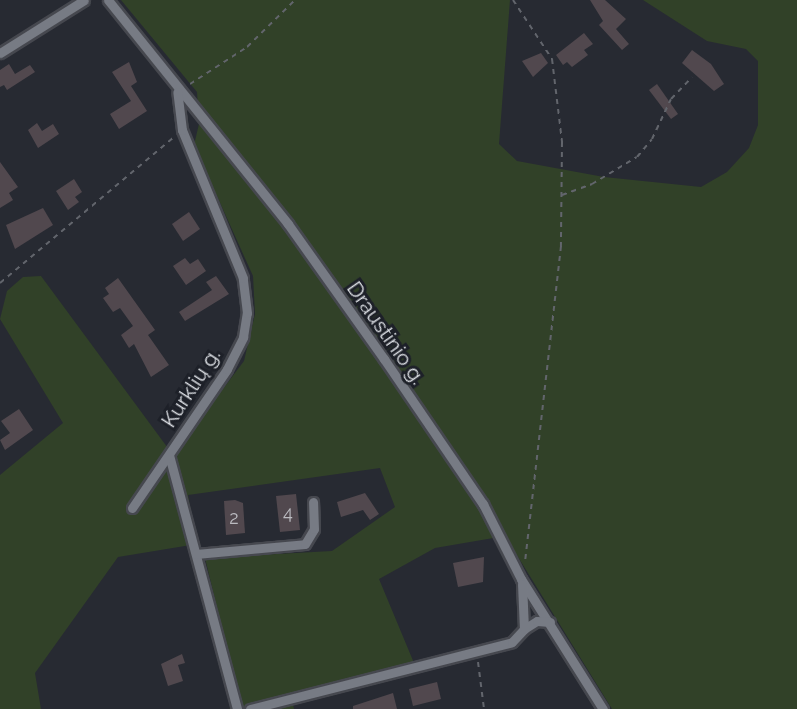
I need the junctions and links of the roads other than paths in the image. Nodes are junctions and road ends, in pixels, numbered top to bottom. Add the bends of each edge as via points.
1 (84, 0) edge
2 (108, 0) edge
3 (0, 53) edge
4 (176, 90) junction
5 (169, 455) junction
6 (313, 502) dead end
7 (132, 508) dead end
8 (196, 554) junction
9 (521, 579) junction
10 (550, 622) junction
11 (524, 629) junction
12 (237, 709) edge
13 (250, 709) edge
14 (603, 709) edge

1 - 3 street
2 - 4 street, Draustinio g.
4 - 5 street, Kurklių g. via 182,130 243,278 247,313 243,338 227,369
4 - 9 street, Draustinio g. via 288,224 368,337 483,504
5 - 7 street
5 - 8 street, Kurklių g.
6 - 8 street via 314,529 305,544
8 - 12 street, Kurklių g.
9 - 10 street, Draustinio g.
9 - 11 street via 526,601
10 - 11 street via 537,621
10 - 14 street, Draustinio g.
11 - 13 street via 512,642

